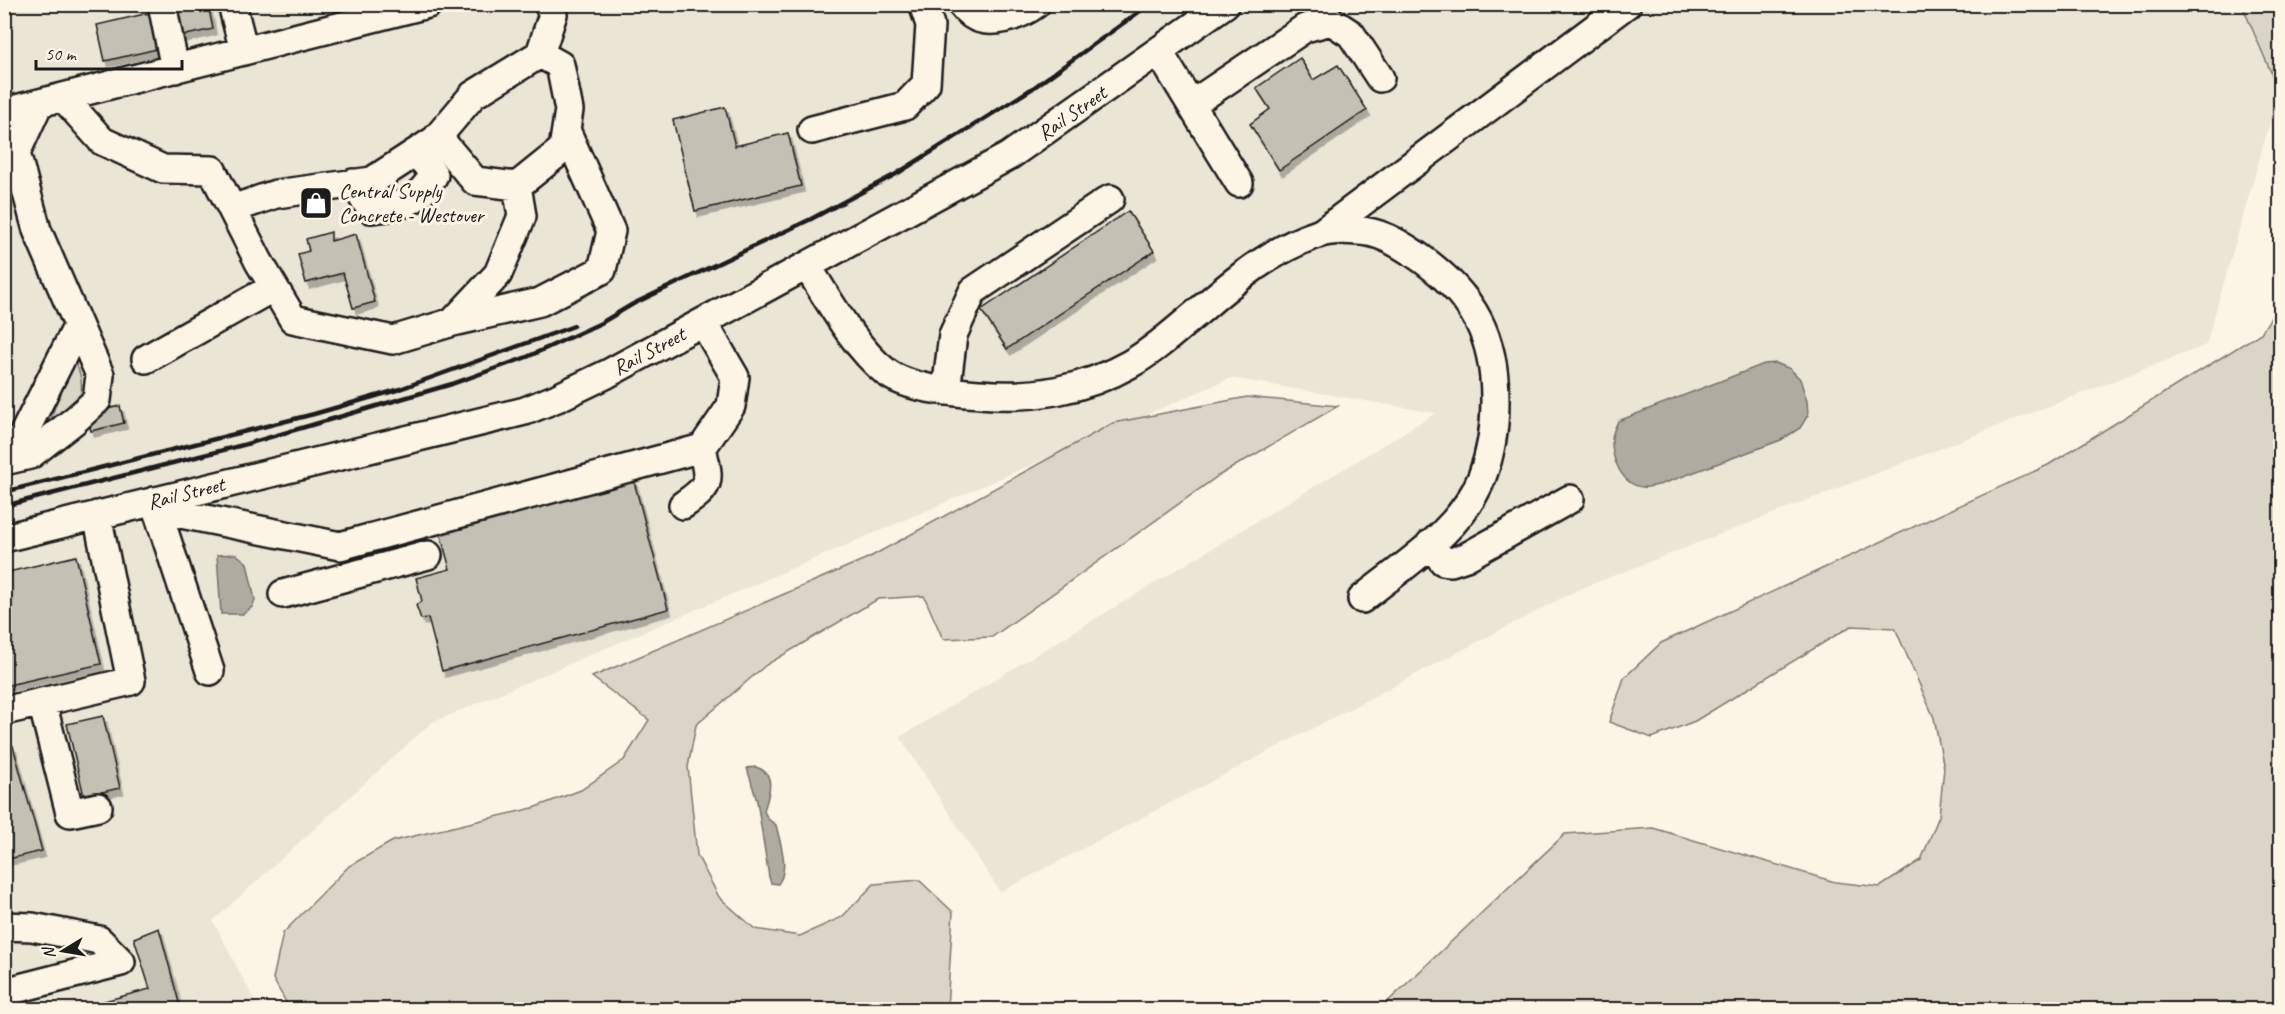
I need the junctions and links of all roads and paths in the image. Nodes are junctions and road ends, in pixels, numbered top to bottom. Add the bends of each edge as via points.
1 (162, 4) edge
2 (232, 4) edge
3 (428, 4) edge
4 (549, 4) edge
5 (923, 4) edge
6 (961, 4) edge
7 (1036, 4) edge
8 (1225, 4) edge
9 (1627, 4) edge
10 (244, 51) junction
11 (1159, 52) junction
12 (540, 54) junction
13 (175, 69) junction
14 (1380, 78) dead end
15 (51, 100) junction
16 (1192, 104) junction
17 (4, 112) edge
18 (566, 130) junction
19 (812, 130) dead end
20 (427, 144) junction
21 (353, 183) junction
22 (1239, 183) dead end
23 (517, 186) junction
24 (1110, 199) dead end
25 (232, 209) junction
26 (1321, 233) junction
27 (807, 266) junction
28 (274, 287) junction
29 (453, 322) junction
30 (703, 322) junction
31 (78, 325) junction
32 (146, 359) dead end
33 (946, 391) junction
34 (702, 448) junction
35 (8, 460) edge
36 (1570, 499) dead end
37 (155, 505) junction
38 (683, 505) dead end
39 (97, 515) junction
40 (4, 538) edge
41 (359, 540) junction
42 (1430, 544) junction
43 (428, 555) dead end
44 (367, 571) junction
45 (283, 594) dead end
46 (1362, 598) dead end
47 (210, 671) dead end
48 (42, 702) junction
49 (4, 711) edge
50 (98, 807) dead end
51 (5, 925) edge
52 (4, 992) edge

1 - 13 street
2 - 10 street
3 - 10 street
4 - 12 street via 553,14
5 - 19 street via 930,25 926,84 905,106
6 - 7 street via 972,15 988,20 1005,18
8 - 11 street, Rail Street
9 - 26 street
10 - 13 street
11 - 16 street
11 - 27 street, Rail Street via 1010,156
12 - 18 street via 560,65 569,110
12 - 20 street via 473,95
13 - 15 street
14 - 16 street via 1351,33 1331,21 1305,28
15 - 17 street
15 - 25 street via 102,141 163,169 212,170
15 - 31 street via 16,153 38,230
16 - 22 street
18 - 23 street via 563,149
18 - 29 street via 611,231 602,270 540,303
20 - 21 street via 372,181
20 - 21 street via 434,175 421,194 402,206 371,209
20 - 23 street via 475,181
21 - 25 street via 276,194
23 - 29 street via 522,216 498,274
24 - 33 street via 973,291 953,335
25 - 28 street
26 - 33 street via 1289,246 1257,266 1169,338 1130,364 1087,383 1039,395
26 - 42 street via 1361,230 1394,240 1428,263 1452,284 1478,321 1491,358 1496,395 1492,437 1482,478 1457,520
27 - 30 street, Rail Street
27 - 33 street via 845,325 887,373 904,382
28 - 29 street via 293,319 393,340
28 - 32 street
30 - 34 street via 735,377 731,406
30 - 37 street, Rail Street via 607,374 525,411
31 - 35 street
31 - 35 street via 99,375 97,400 30,455
34 - 38 street via 707,483 703,492
34 - 41 street
36 - 42 street via 1451,562 1443,561
37 - 39 street, Rail Street
37 - 41 street via 340,546
37 - 47 street
39 - 40 street, Rail Street
39 - 48 street via 131,681
41 - 44 street
42 - 46 street
43 - 44 street
44 - 45 street
48 - 49 street
48 - 50 street via 70,813
51 - 52 street via 99,940 121,962

